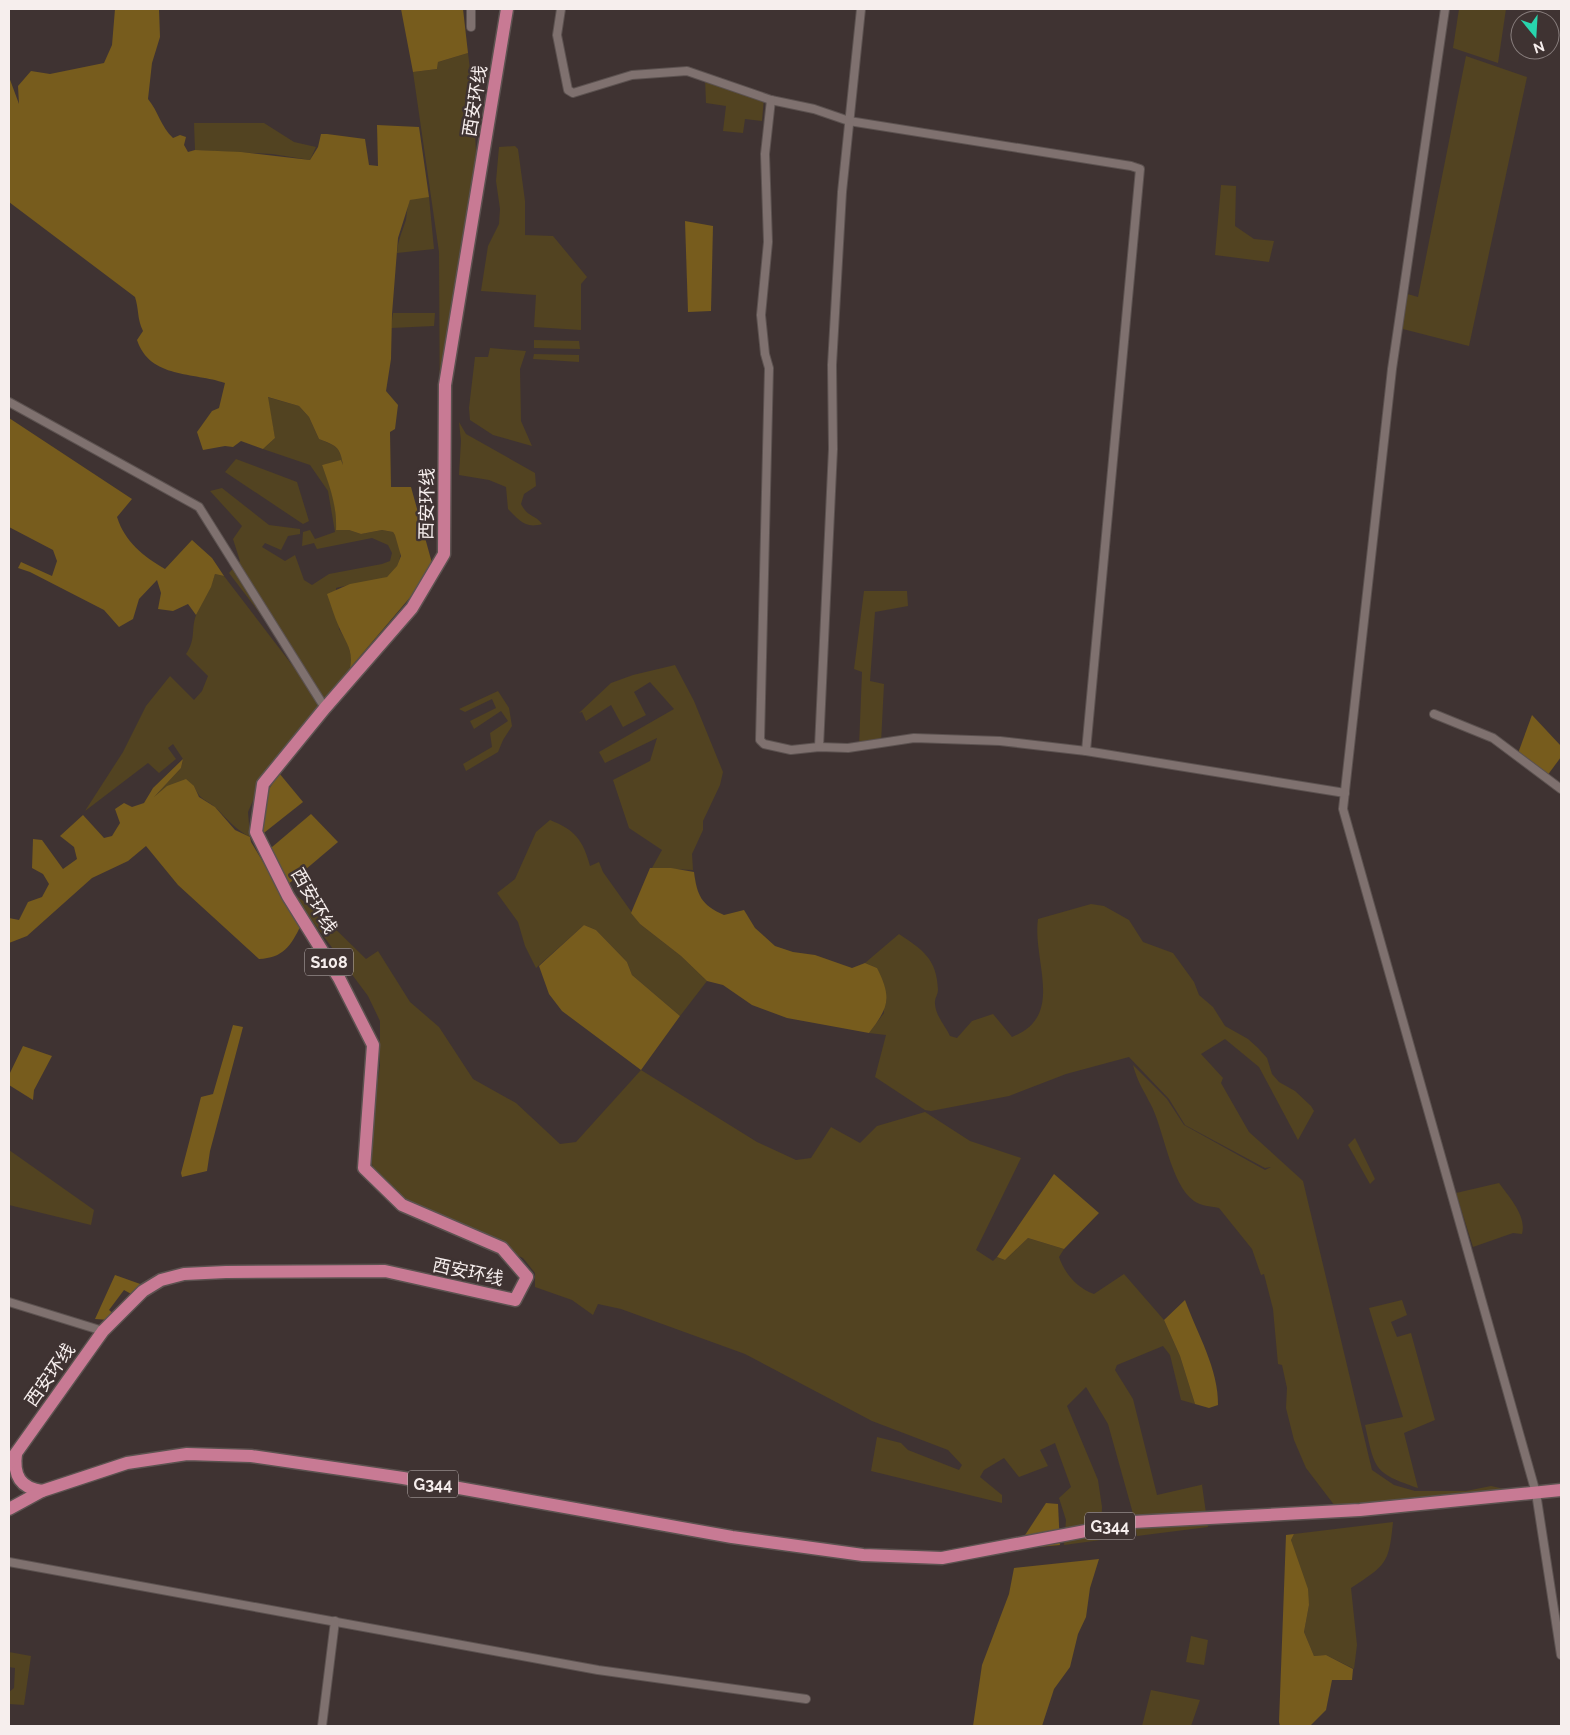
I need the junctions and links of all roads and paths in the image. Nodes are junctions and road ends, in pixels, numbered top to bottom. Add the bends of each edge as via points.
1 (471, 9) edge
2 (508, 9) edge
3 (561, 9) edge
4 (861, 9) edge
5 (1445, 9) edge
6 (472, 27) dead end
7 (771, 100) junction
8 (849, 121) junction
9 (9, 402) edge
10 (324, 708) junction
11 (1434, 714) dead end
12 (819, 747) junction
13 (1086, 751) junction
14 (1561, 789) edge
15 (1345, 793) junction
16 (9, 1302) edge
17 (103, 1331) junction
18 (12, 1459) edge
19 (1561, 1490) edge
20 (42, 1491) junction
21 (1536, 1493) junction
22 (9, 1508) edge
23 (9, 1562) edge
24 (335, 1621) junction
25 (1561, 1655) edge
26 (806, 1699) dead end
27 (322, 1726) edge

1 - 6 street
2 - 10 main road, 西安环线 / S108 via 445,385 444,554 412,608
3 - 7 street via 557,36 568,90 573,93 632,75 687,71
4 - 8 street
5 - 15 street via 1392,369
7 - 8 street
7 - 12 street via 765,154 768,242 761,315 769,368 760,740 764,744 791,750
8 - 12 street via 832,365 833,449
8 - 13 street via 1140,169
9 - 10 street via 199,507
10 - 17 main road, 西安环线 / S108 via 263,784 256,832 288,896 339,978 373,1045 364,1168 402,1204 502,1248 527,1277 515,1300 385,1272 184,1274 162,1280 143,1291
11 - 14 street via 1493,738
12 - 13 street via 848,748 914,738 1000,741
13 - 15 street
15 - 21 street via 1343,808
16 - 17 street
17 - 18 main road, 西安环线 / S108
18 - 20 main road via 21,1482 30,1489
19 - 21 main road, G344
20 - 21 main road, G344 via 127,1463 187,1454 251,1456 403,1478 732,1538 863,1554 942,1558 1133,1522 1360,1510
20 - 22 main road, G344
21 - 25 street
23 - 24 street
24 - 26 street via 598,1670
24 - 27 street

